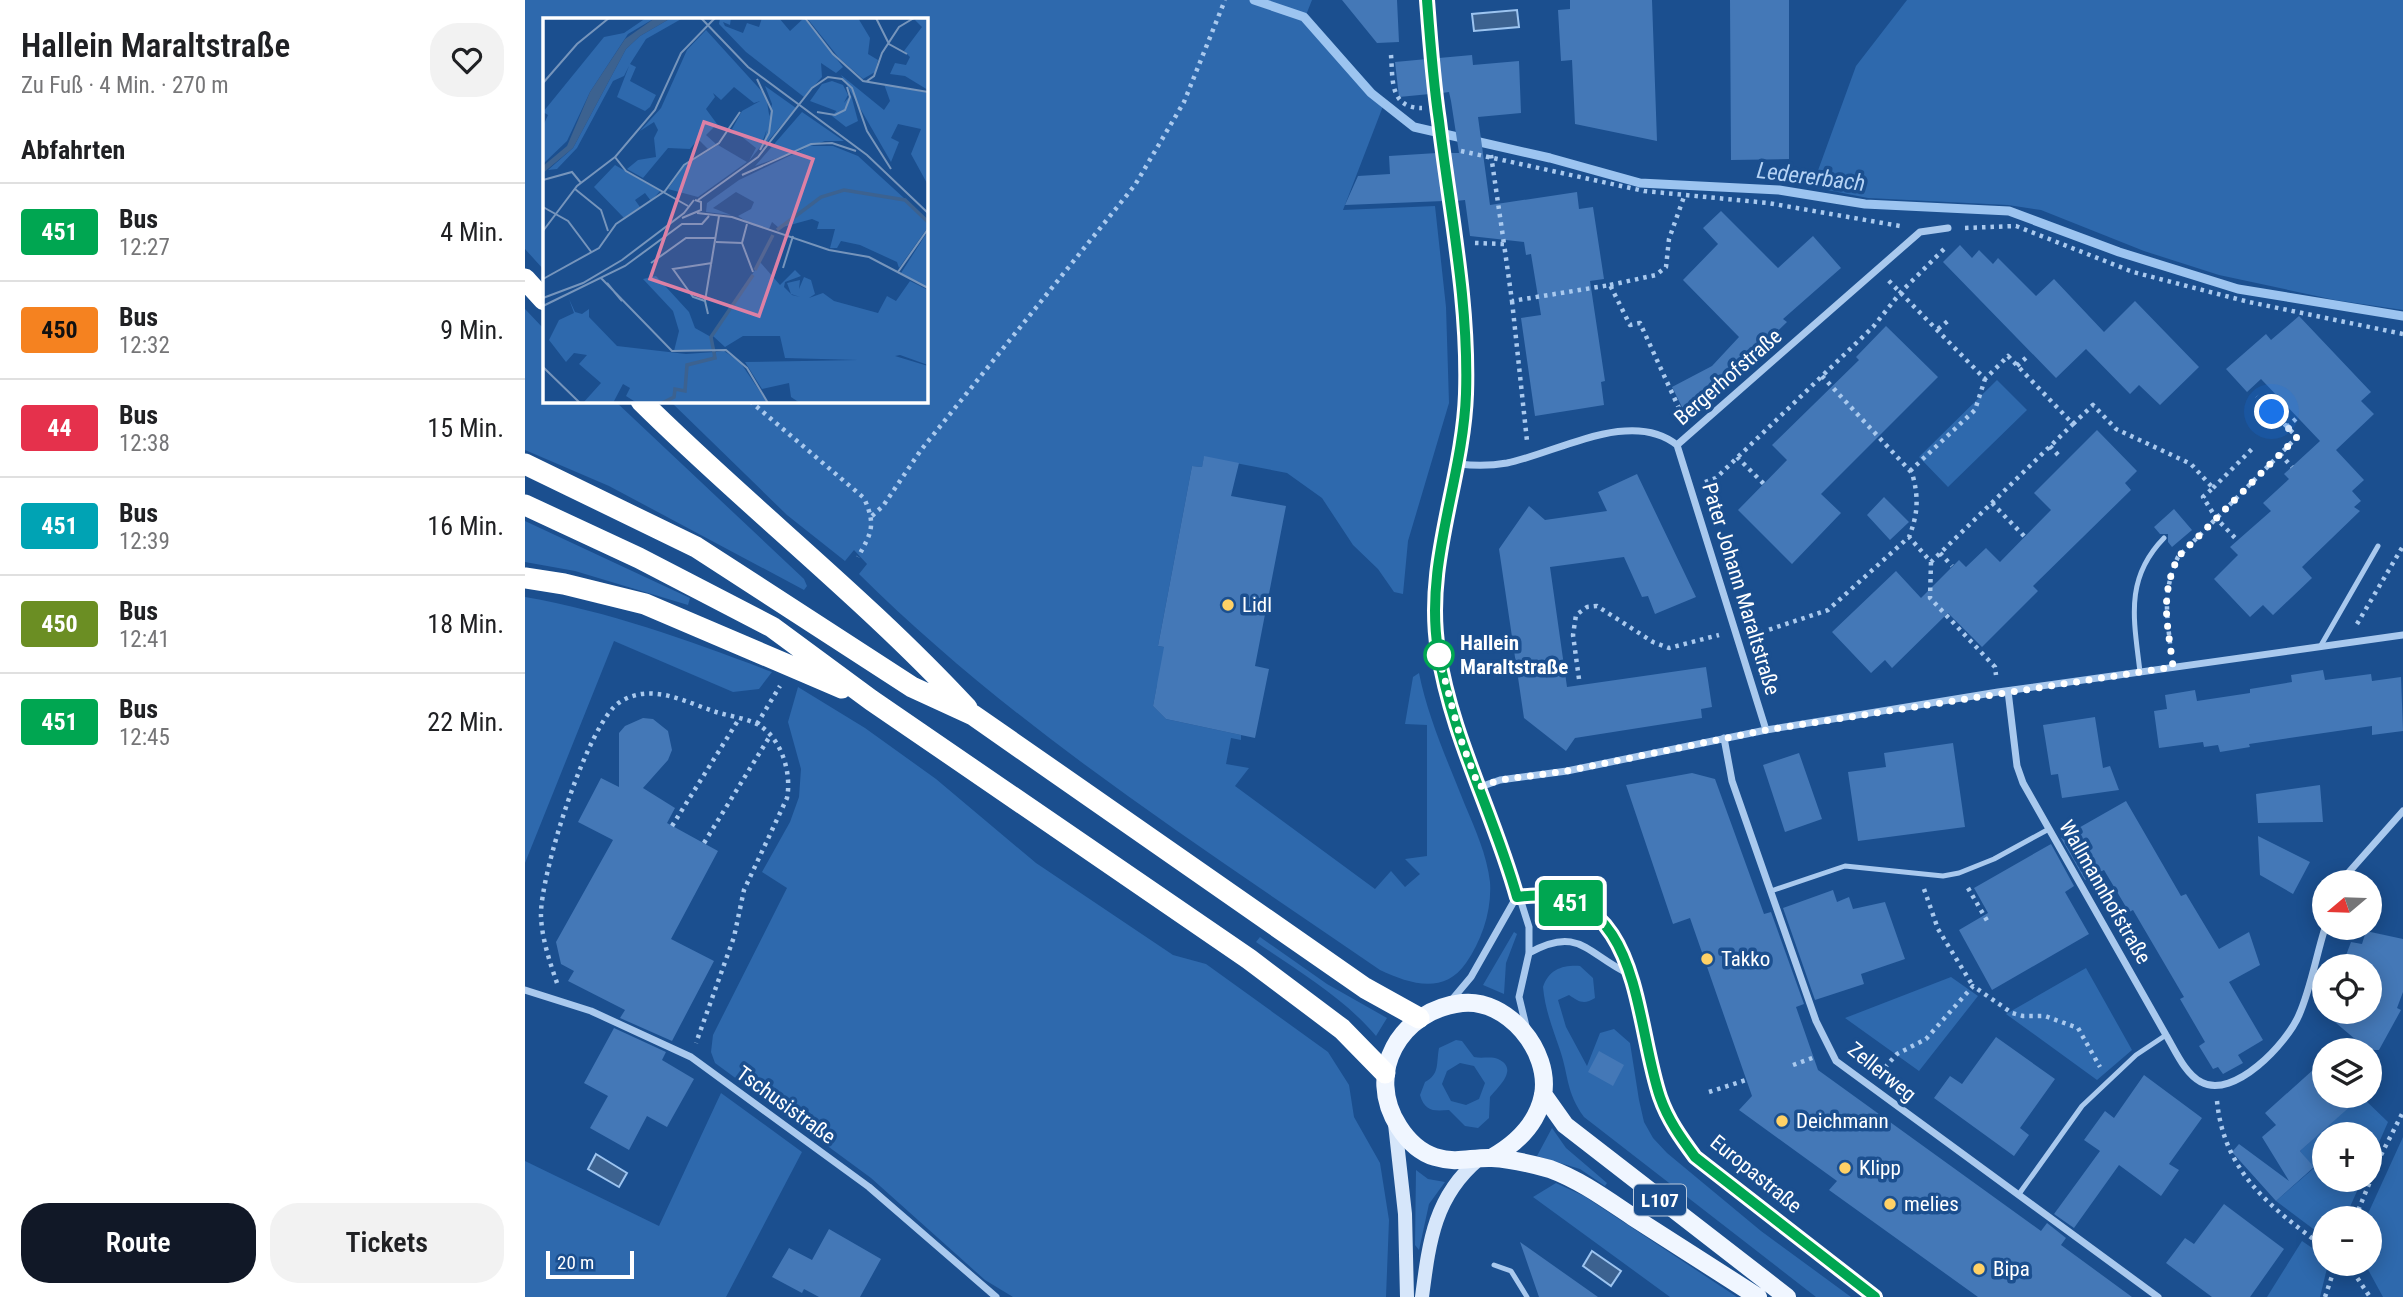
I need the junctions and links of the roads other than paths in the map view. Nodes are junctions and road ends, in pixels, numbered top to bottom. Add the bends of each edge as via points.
1 (1426, 0) edge
2 (1948, 228) road end
3 (525, 279) edge
4 (543, 299) edge
5 (642, 402) edge
6 (1677, 444) junction
7 (525, 464) edge
8 (1459, 464) junction
9 (525, 505) edge
10 (2164, 538) dead end
11 (2378, 545) dead end
12 (525, 578) edge
13 (2403, 635) edge
14 (2320, 647) junction
15 (2140, 672) junction
16 (2008, 691) junction
17 (871, 700) junction
18 (973, 715) junction
19 (1766, 730) junction
20 (1724, 738) junction
21 (1479, 787) junction
22 (2403, 811) edge
23 (2049, 829) junction
24 (2351, 870) edge
25 (1771, 891) junction
26 (1517, 897) junction
27 (2321, 940) edge
28 (1529, 953) junction
29 (1629, 974) junction
30 (525, 990) edge
31 (1444, 1007) junction
32 (1419, 1018) junction
33 (2166, 1035) junction
34 (1529, 1037) junction
35 (1385, 1073) junction
36 (1543, 1094) junction
37 (1394, 1120) junction
38 (1484, 1159) junction
39 (2019, 1194) junction
40 (1494, 1265) dead end
41 (996, 1297) edge
42 (1407, 1297) edge
43 (1422, 1297) edge
44 (1527, 1297) edge
45 (1758, 1297) edge
46 (1787, 1297) edge
47 (1875, 1297) edge
48 (2158, 1297) edge

1 - 8 street via 1464,297 1466,395
2 - 6 street, Bergerhofstraße via 1920,232
3 - 4 highway
5 - 18 highway via 760,516 925,663
6 - 8 street, Bergerhofstraße via 1662,433 1639,430 1575,441 1485,467
6 - 19 street, Pater Johann Maraltstraße
7 - 18 highway via 696,547 912,687
8 - 21 street via 1443,525 1436,595 1437,650
9 - 17 highway via 772,628
10 - 15 lane via 2149,554 2134,593
11 - 14 lane
12 - 17 highway via 645,604
13 - 14 street
14 - 15 street
15 - 16 street
16 - 19 street
16 - 23 street, Wallmannhofstraße via 2017,766
17 - 35 highway via 1249,959 1342,1029
18 - 32 highway via 1365,988
19 - 20 street
20 - 21 street
20 - 25 street, Zellerweg via 1732,781
21 - 26 street via 1504,848
22 - 24 street
23 - 25 lane via 1959,873 1943,876 1845,866
23 - 33 street, Wallmannhofstraße
25 - 39 street, Zellerweg via 1836,1061
26 - 28 street via 1529,928
26 - 29 street, Europastraße via 1541,893 1588,910 1623,949
26 - 31 street via 1471,977
27 - 33 street, Wallmannhofstraße via 2299,1016 2256,1068 2231,1083 2200,1082
28 - 29 street via 1562,940 1577,941
28 - 34 street via 1519,997
29 - 47 street, Europastraße via 1660,1097 1673,1127 1695,1157
30 - 41 street, Tschusistraße via 691,1057 869,1187
31 - 32 main road, L107
31 - 34 main road, L107 via 1481,1003 1508,1016
32 - 35 main road, L107 via 1399,1036
33 - 39 lane via 2082,1106
34 - 36 main road, L107 via 1541,1065
35 - 37 main road, L107
36 - 38 main road via 1528,1128 1512,1146
36 - 46 main road, L107 via 1565,1125
37 - 38 main road, L107 via 1424,1154 1448,1161
37 - 42 main road, L107 via 1401,1158
38 - 43 main road via 1454,1182 1439,1211
38 - 45 main road, L107 via 1527,1163 1575,1180
39 - 48 street, Zellerweg
40 - 44 lane via 1511,1271

